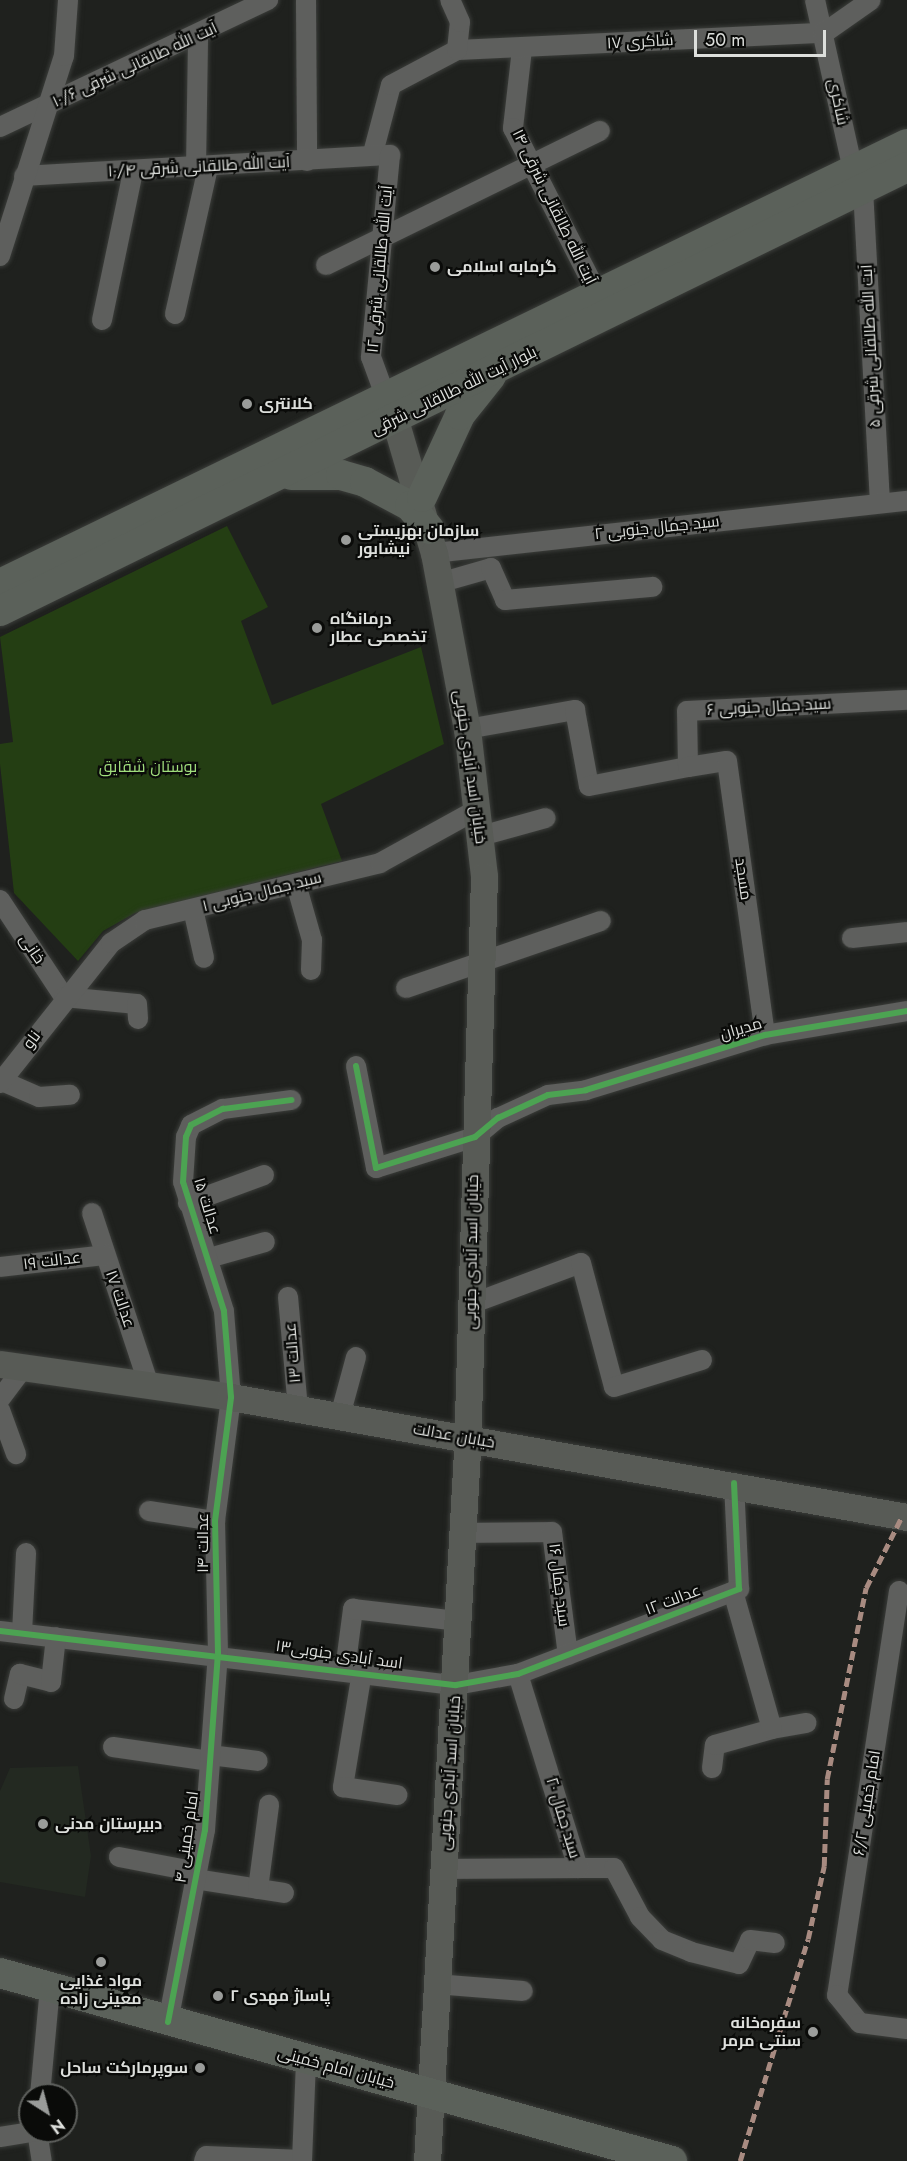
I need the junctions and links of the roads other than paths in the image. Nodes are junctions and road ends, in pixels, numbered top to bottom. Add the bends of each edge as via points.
1 (68, 0) edge
2 (268, 0) edge
3 (306, 0) edge
4 (450, 0) edge
5 (815, 0) edge
6 (872, 0) edge
7 (824, 33) junction
8 (198, 38) junction
9 (522, 49) junction
10 (457, 50) junction
11 (51, 103) junction
12 (0, 127) edge
13 (600, 131) dead end
14 (907, 144) edge
15 (373, 153) junction
16 (307, 161) junction
17 (531, 165) junction
18 (907, 167) edge
19 (202, 168) junction
20 (133, 171) junction
21 (24, 176) junction
22 (858, 180) junction
23 (4, 225) edge
24 (386, 236) junction
25 (0, 256) edge
26 (327, 265) dead end
27 (597, 293) junction
28 (175, 314) dead end
29 (102, 320) dead end
30 (497, 369) junction
31 (390, 409) junction
32 (281, 475) junction
33 (422, 497) junction
34 (907, 501) edge
35 (880, 503) junction
36 (432, 541) junction
37 (439, 583) junction
38 (0, 584) edge
39 (652, 587) dead end
40 (0, 611) edge
41 (907, 700) edge
42 (466, 729) junction
43 (688, 767) junction
44 (478, 809) junction
45 (546, 818) dead end
46 (481, 836) junction
47 (296, 884) junction
48 (0, 900) edge
49 (193, 909) junction
50 (601, 921) dead end
51 (907, 932) edge
52 (852, 938) dead end
53 (204, 958) dead end
54 (485, 964) junction
55 (311, 970) dead end
56 (406, 988) dead end
57 (64, 997) junction
58 (907, 1011) edge
59 (138, 1019) dead end
60 (765, 1035) junction
61 (356, 1066) dead end
62 (1, 1082) edge
63 (70, 1095) dead end
64 (291, 1100) dead end
65 (475, 1137) junction
66 (264, 1175) dead end
67 (188, 1203) junction
68 (92, 1212) dead end
69 (266, 1242) dead end
70 (105, 1254) junction
71 (209, 1258) junction
72 (0, 1267) edge
73 (288, 1297) dead end
74 (471, 1304) junction
75 (356, 1357) dead end
76 (702, 1360) dead end
77 (12, 1366) edge
78 (149, 1385) junction
79 (231, 1397) junction
80 (0, 1400) edge
81 (298, 1409) junction
82 (0, 1410) edge
83 (340, 1416) junction
84 (468, 1438) junction
85 (16, 1454) dead end
86 (734, 1483) junction
87 (148, 1511) dead end
88 (907, 1517) edge
89 (215, 1521) junction
90 (463, 1533) junction
91 (26, 1553) dead end
92 (733, 1591) junction
93 (899, 1591) dead end
94 (459, 1622) junction
95 (0, 1631) edge
96 (22, 1633) junction
97 (56, 1637) junction
98 (218, 1653) junction
99 (568, 1655) junction
100 (353, 1671) junction
101 (518, 1674) junction
102 (456, 1684) junction
103 (14, 1699) dead end
104 (806, 1723) dead end
105 (772, 1729) junction
106 (113, 1747) dead end
107 (210, 1758) junction
108 (258, 1761) dead end
109 (712, 1768) dead end
110 (397, 1795) dead end
111 (269, 1805) dead end
112 (118, 1857) dead end
113 (578, 1868) junction
114 (443, 1869) junction
115 (196, 1876) junction
116 (258, 1889) junction
117 (284, 1893) dead end
118 (775, 1943) dead end
119 (0, 1974) edge
120 (436, 1984) junction
121 (50, 1988) junction
122 (524, 1991) dead end
123 (168, 2022) junction
124 (907, 2029) edge
125 (306, 2060) junction
126 (41, 2083) edge
127 (429, 2093) junction
128 (18, 2134) edge
129 (0, 2137) edge
130 (39, 2143) edge
131 (42, 2161) edge
132 (204, 2161) edge
133 (302, 2161) edge
134 (427, 2161) edge
135 (672, 2161) edge

1 - 11 street via 64,56
2 - 8 street, آیت الله طالقانی شرقی ۱۰/۶
3 - 16 street
4 - 10 street via 460,22
5 - 7 street, شاکری
6 - 7 street
7 - 9 street, شاکری ۱۷
7 - 22 street, شاکری
8 - 11 street, آیت الله طالقانی شرقی ۱۰/۶
8 - 19 street
9 - 10 street, شاکری ۱۷
9 - 17 street, آیت الله طالقانی شرقی ۱۴ via 513,128
10 - 15 street via 391,85
11 - 12 street, آیت الله طالقانی شرقی ۱۰/۶
11 - 21 street
13 - 17 street
14 - 22 main road, بلوار آیت الله طالقانی شرقی
15 - 16 street, آیت الله طالقانی شرقی ۱۰/۴
15 - 24 street, آیت الله طالقانی شرقی ۱۲ via 390,154
16 - 19 street, آیت الله طالقانی شرقی ۱۰/۴
17 - 24 street
17 - 27 street, آیت الله طالقانی شرقی ۱۴
18 - 22 main road, بلوار آیت الله طالقانی شرقی
19 - 20 street, آیت الله طالقانی شرقی ۱۰/۴
19 - 28 street
20 - 21 street, آیت الله طالقانی شرقی ۱۰/۴
20 - 29 street
21 - 23 street
22 - 27 main road, بلوار آیت الله طالقانی شرقی
22 - 30 main road, بلوار آیت الله طالقانی شرقی
22 - 35 street, آیت الله طالقانی شرقی ۵
23 - 25 street
24 - 26 street
24 - 31 street, آیت الله طالقانی شرقی ۱۲ via 370,357
27 - 31 main road, بلوار آیت الله طالقانی شرقی
30 - 31 main road, بلوار آیت الله طالقانی شرقی
30 - 33 main road via 460,415
31 - 32 main road, بلوار آیت الله طالقانی شرقی
31 - 33 main road, خیابان اسد آبادی جنوبی
31 - 38 main road, بلوار آیت الله طالقانی شرقی
32 - 36 main road via 319,473 365,482 410,506
32 - 40 main road, بلوار آیت الله طالقانی شرقی
33 - 36 main road, خیابان اسد آبادی جنوبی
34 - 35 street, سید جمال جنوبی ۲
35 - 36 street, سید جمال جنوبی ۲
36 - 37 main road, خیابان اسد آبادی جنوبی
37 - 39 street via 491,568 505,600
37 - 42 main road, خیابان اسد آبادی جنوبی
41 - 43 street, سید جمال جنوبی ۶ via 687,711
42 - 43 street via 575,710 589,786
42 - 44 main road, خیابان اسد آبادی جنوبی
43 - 60 street, مسجد via 727,761
44 - 46 main road, خیابان اسد آبادی جنوبی
44 - 47 street, سید جمال جنوبی ۱ via 380,863
45 - 46 street
46 - 54 main road, خیابان اسد آبادی جنوبی
47 - 49 street, سید جمال جنوبی ۱
47 - 55 street via 312,940
48 - 57 street, خانی
49 - 53 street
49 - 57 street, سید جمال جنوبی ۱ via 144,920 111,943
50 - 54 street
51 - 52 street
54 - 56 street
54 - 65 main road, خیابان اسد آبادی جنوبی
57 - 59 street via 137,1004
57 - 62 street, ناو
58 - 60 street, مدیران
60 - 65 street, مدیران via 586,1090 548,1095 498,1118
61 - 65 street via 376,1168
62 - 63 street via 39,1097
64 - 67 street, عدالت ۱۵ via 223,1109 191,1125 183,1182
65 - 74 main road, خیابان اسد آبادی جنوبی
66 - 67 street
67 - 71 street, عدالت ۱۵
68 - 70 street, عدالت ۱۷
69 - 71 street
70 - 72 street, عدالت ۱۹
70 - 78 street, عدالت ۱۷
71 - 79 street, عدالت ۱۵ via 224,1311
73 - 81 street, عدالت ۱۳
74 - 76 street via 581,1263 614,1386
74 - 84 main road, خیابان اسد آبادی جنوبی
75 - 83 street
77 - 78 main road, خیابان عدالت
77 - 80 street
78 - 79 main road, خیابان عدالت
79 - 81 main road, خیابان عدالت
79 - 89 street, عدالت ۱۴
81 - 83 main road, خیابان عدالت
82 - 85 street
83 - 84 main road, خیابان عدالت
84 - 86 main road, خیابان عدالت
84 - 90 main road, خیابان اسد آبادی جنوبی
86 - 88 main road, خیابان عدالت
86 - 92 street via 739,1589
87 - 89 street
89 - 98 street, عدالت ۱۴
90 - 94 main road, خیابان اسد آبادی جنوبی
90 - 99 street, سید جمال ۱۶ via 552,1532
91 - 96 street
92 - 99 street, عدالت ۱۲
92 - 105 street
93 - 124 street, امام خمینی ۶/۲ via 837,1995 860,2023
94 - 100 street via 352,1609
94 - 102 main road, خیابان اسد آبادی جنوبی
95 - 96 street, اسد آبادی جنوبی۱۳
96 - 97 street, اسد آبادی جنوبی۱۳
97 - 98 street, اسد آبادی جنوبی۱۳
97 - 103 street via 51,1682 20,1674
98 - 100 street, اسد آبادی جنوبی۱۳
98 - 107 street, امام خمینی ۴
99 - 101 street, عدالت ۱۲
100 - 102 street, اسد آبادی جنوبی۱۳
100 - 110 street via 343,1787
101 - 102 street, اسد آبادی جنوبی۱۳
101 - 113 street, سید جمال ۲۰
102 - 114 main road, خیابان اسد آبادی جنوبی
104 - 105 street
105 - 109 street via 715,1745
106 - 107 street
107 - 108 street
107 - 115 street, امام خمینی ۴
111 - 116 street
112 - 115 street
113 - 114 street, سید جمال ۲۰
113 - 118 street via 614,1868 640,1917 662,1940 691,1952 739,1964 750,1940
114 - 120 main road, خیابان اسد آبادی جنوبی
115 - 116 street
115 - 123 street, امام خمینی ۴
116 - 117 street
119 - 121 main road, خیابان امام خمینی
120 - 122 street
120 - 127 main road, خیابان اسد آبادی جنوبی
121 - 123 main road, خیابان امام خمینی
121 - 126 street
123 - 125 main road, خیابان امام خمینی
125 - 127 main road, خیابان امام خمینی
125 - 133 street
127 - 134 main road, خیابان اسد آبادی جنوبی
127 - 135 main road, خیابان امام خمینی
128 - 129 street
130 - 131 street
132 - 133 street via 206,2156

